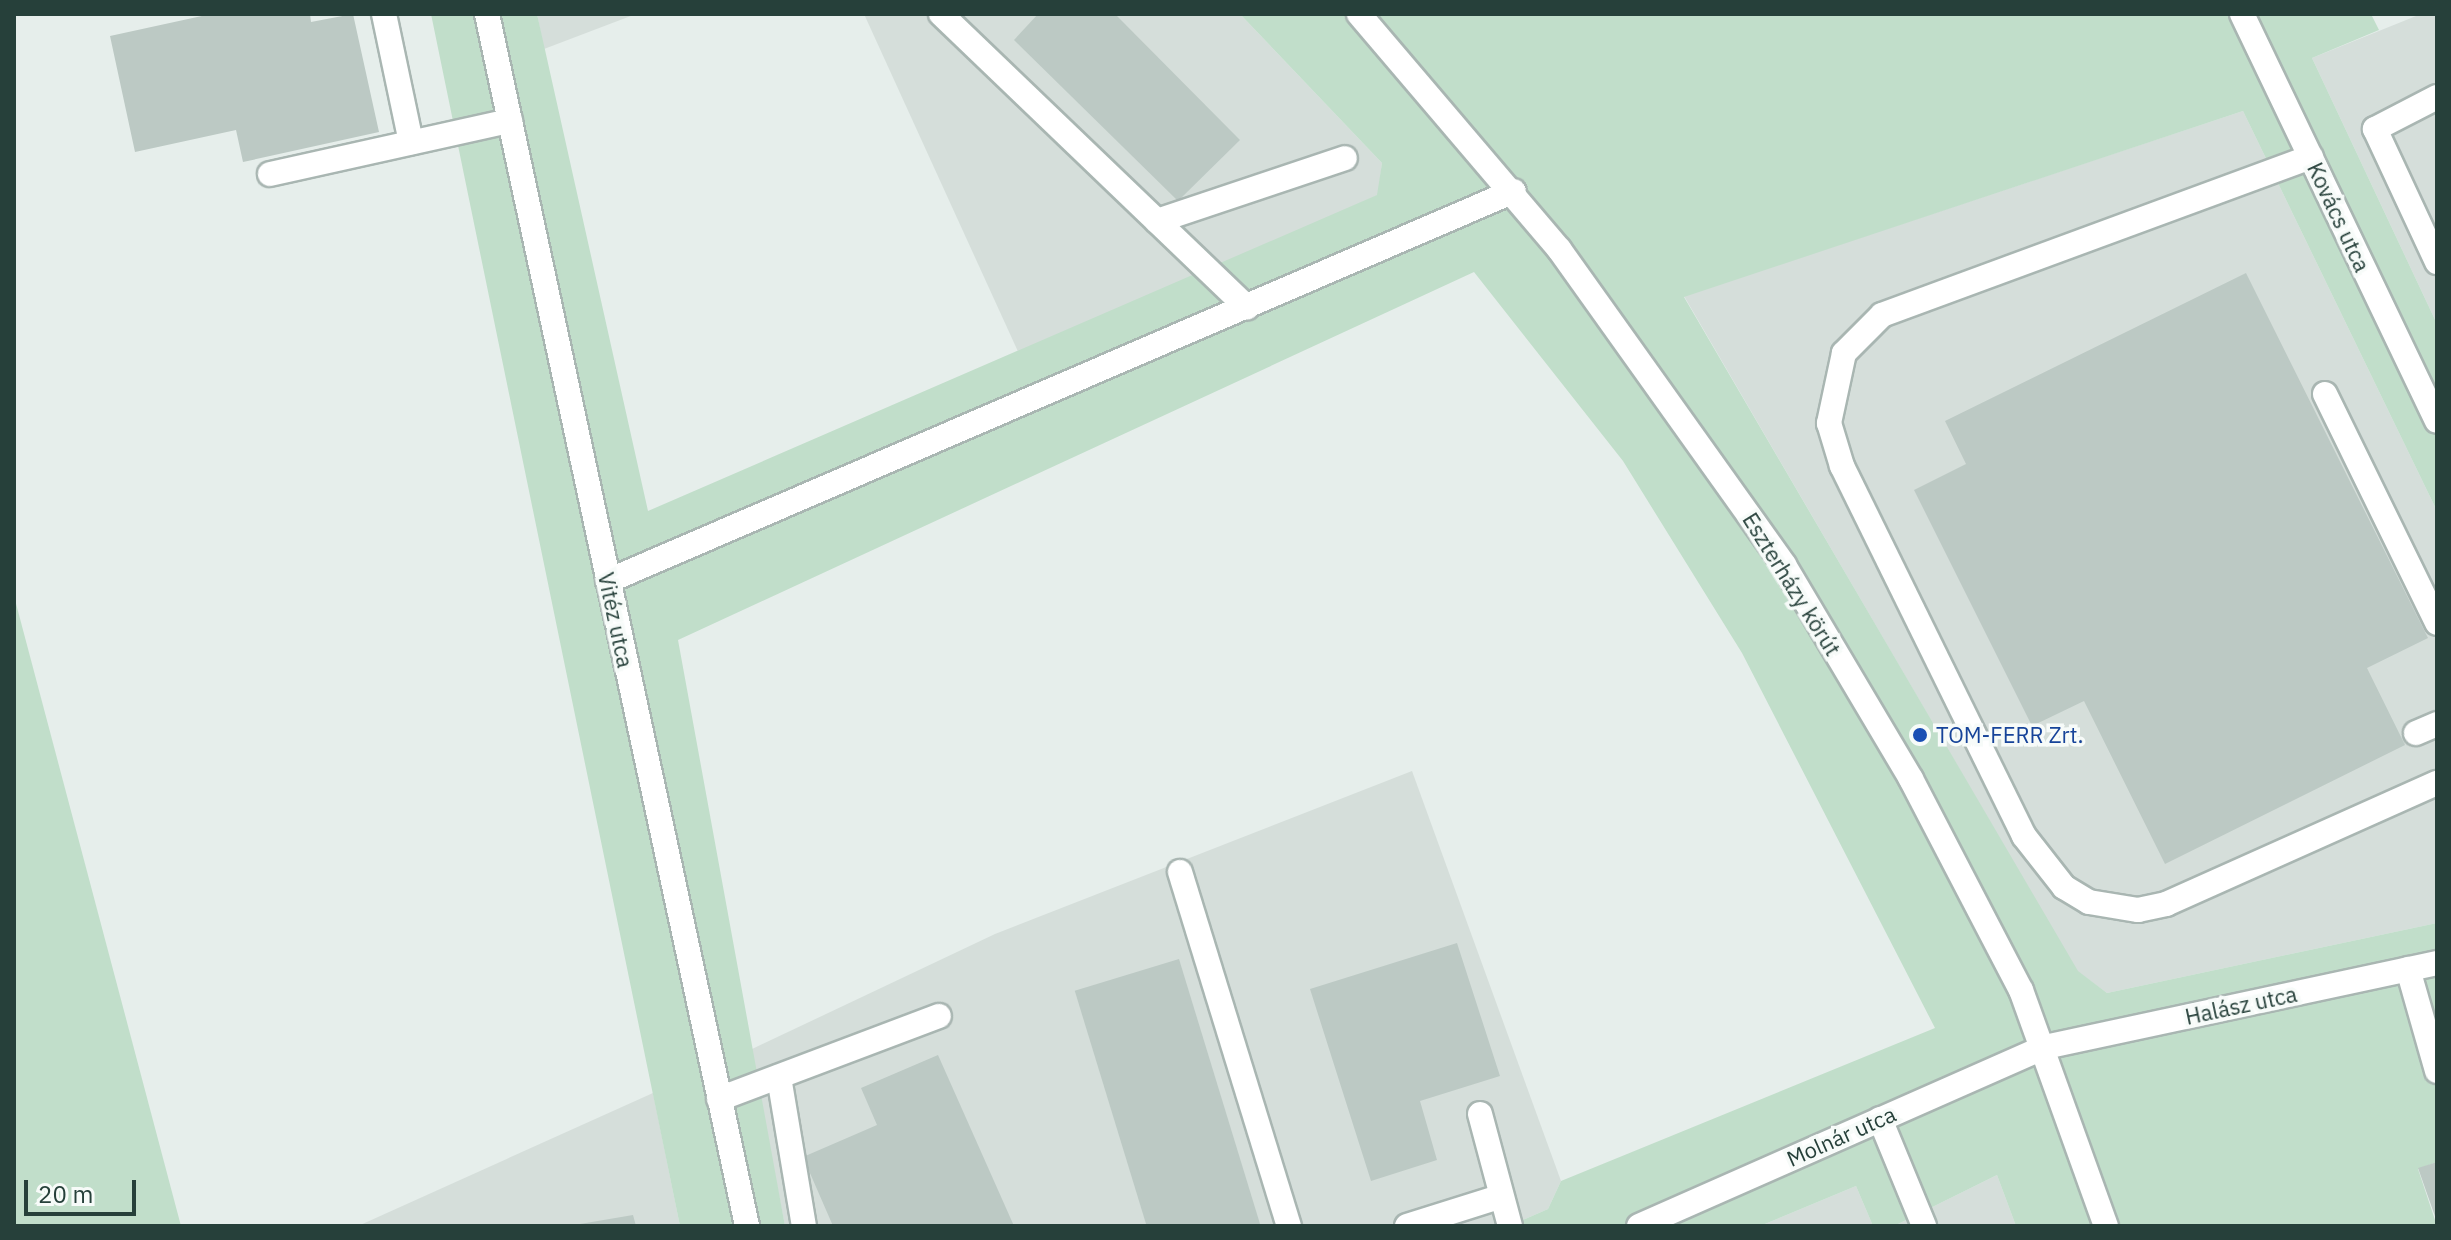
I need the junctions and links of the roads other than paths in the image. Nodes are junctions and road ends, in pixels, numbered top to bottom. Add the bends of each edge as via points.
1 (384, 14) edge
2 (487, 14) edge
3 (941, 14) edge
4 (1359, 14) edge
5 (2242, 14) edge
6 (2437, 97) edge
7 (510, 121) junction
8 (411, 142) junction
9 (2311, 157) junction
10 (1345, 158) dead end
11 (270, 174) dead end
12 (1514, 191) junction
13 (1157, 221) junction
14 (2437, 262) edge
15 (1247, 307) junction
16 (2325, 394) dead end
17 (2437, 421) edge
18 (608, 581) junction
19 (2437, 623) edge
20 (2437, 783) edge
21 (1180, 872) dead end
22 (2437, 963) edge
23 (2408, 969) junction
24 (939, 1016) dead end
25 (2045, 1047) junction
26 (2437, 1071) edge
27 (779, 1077) junction
28 (719, 1099) junction
29 (1480, 1114) dead end
30 (1880, 1119) junction
31 (1499, 1197) junction
32 (747, 1226) edge
33 (804, 1226) edge
34 (1289, 1226) edge
35 (1407, 1226) edge
36 (1510, 1226) edge
37 (1639, 1226) edge
38 (1924, 1226) edge
39 (2106, 1226) edge

1 - 8 street
2 - 7 street, Vitéz utca
3 - 13 street
4 - 12 street, Eszterházy körút
5 - 9 street, Kovács utca
6 - 14 street via 2375,129
7 - 8 street
7 - 18 street, Vitéz utca
8 - 11 street
9 - 17 street, Kovács utca
9 - 20 street via 1904,302 1862,329 1844,353 1829,423 1842,466 2024,836 2064,887 2089,902 2138,910 2166,904
10 - 13 street
12 - 15 street
12 - 25 street, Eszterházy körút via 1677,408 1784,565 1911,779
13 - 15 street
15 - 18 street
16 - 19 street
18 - 28 street, Vitéz utca
21 - 34 street
22 - 23 street, Halász utca
23 - 25 street, Halász utca
23 - 26 street
24 - 27 street
25 - 30 street, Molnár utca
25 - 39 street, Eszterházy körút
27 - 28 street
27 - 33 street
28 - 32 street, Vitéz utca
29 - 31 street
30 - 37 street, Molnár utca
30 - 38 street
31 - 35 street
31 - 36 street

